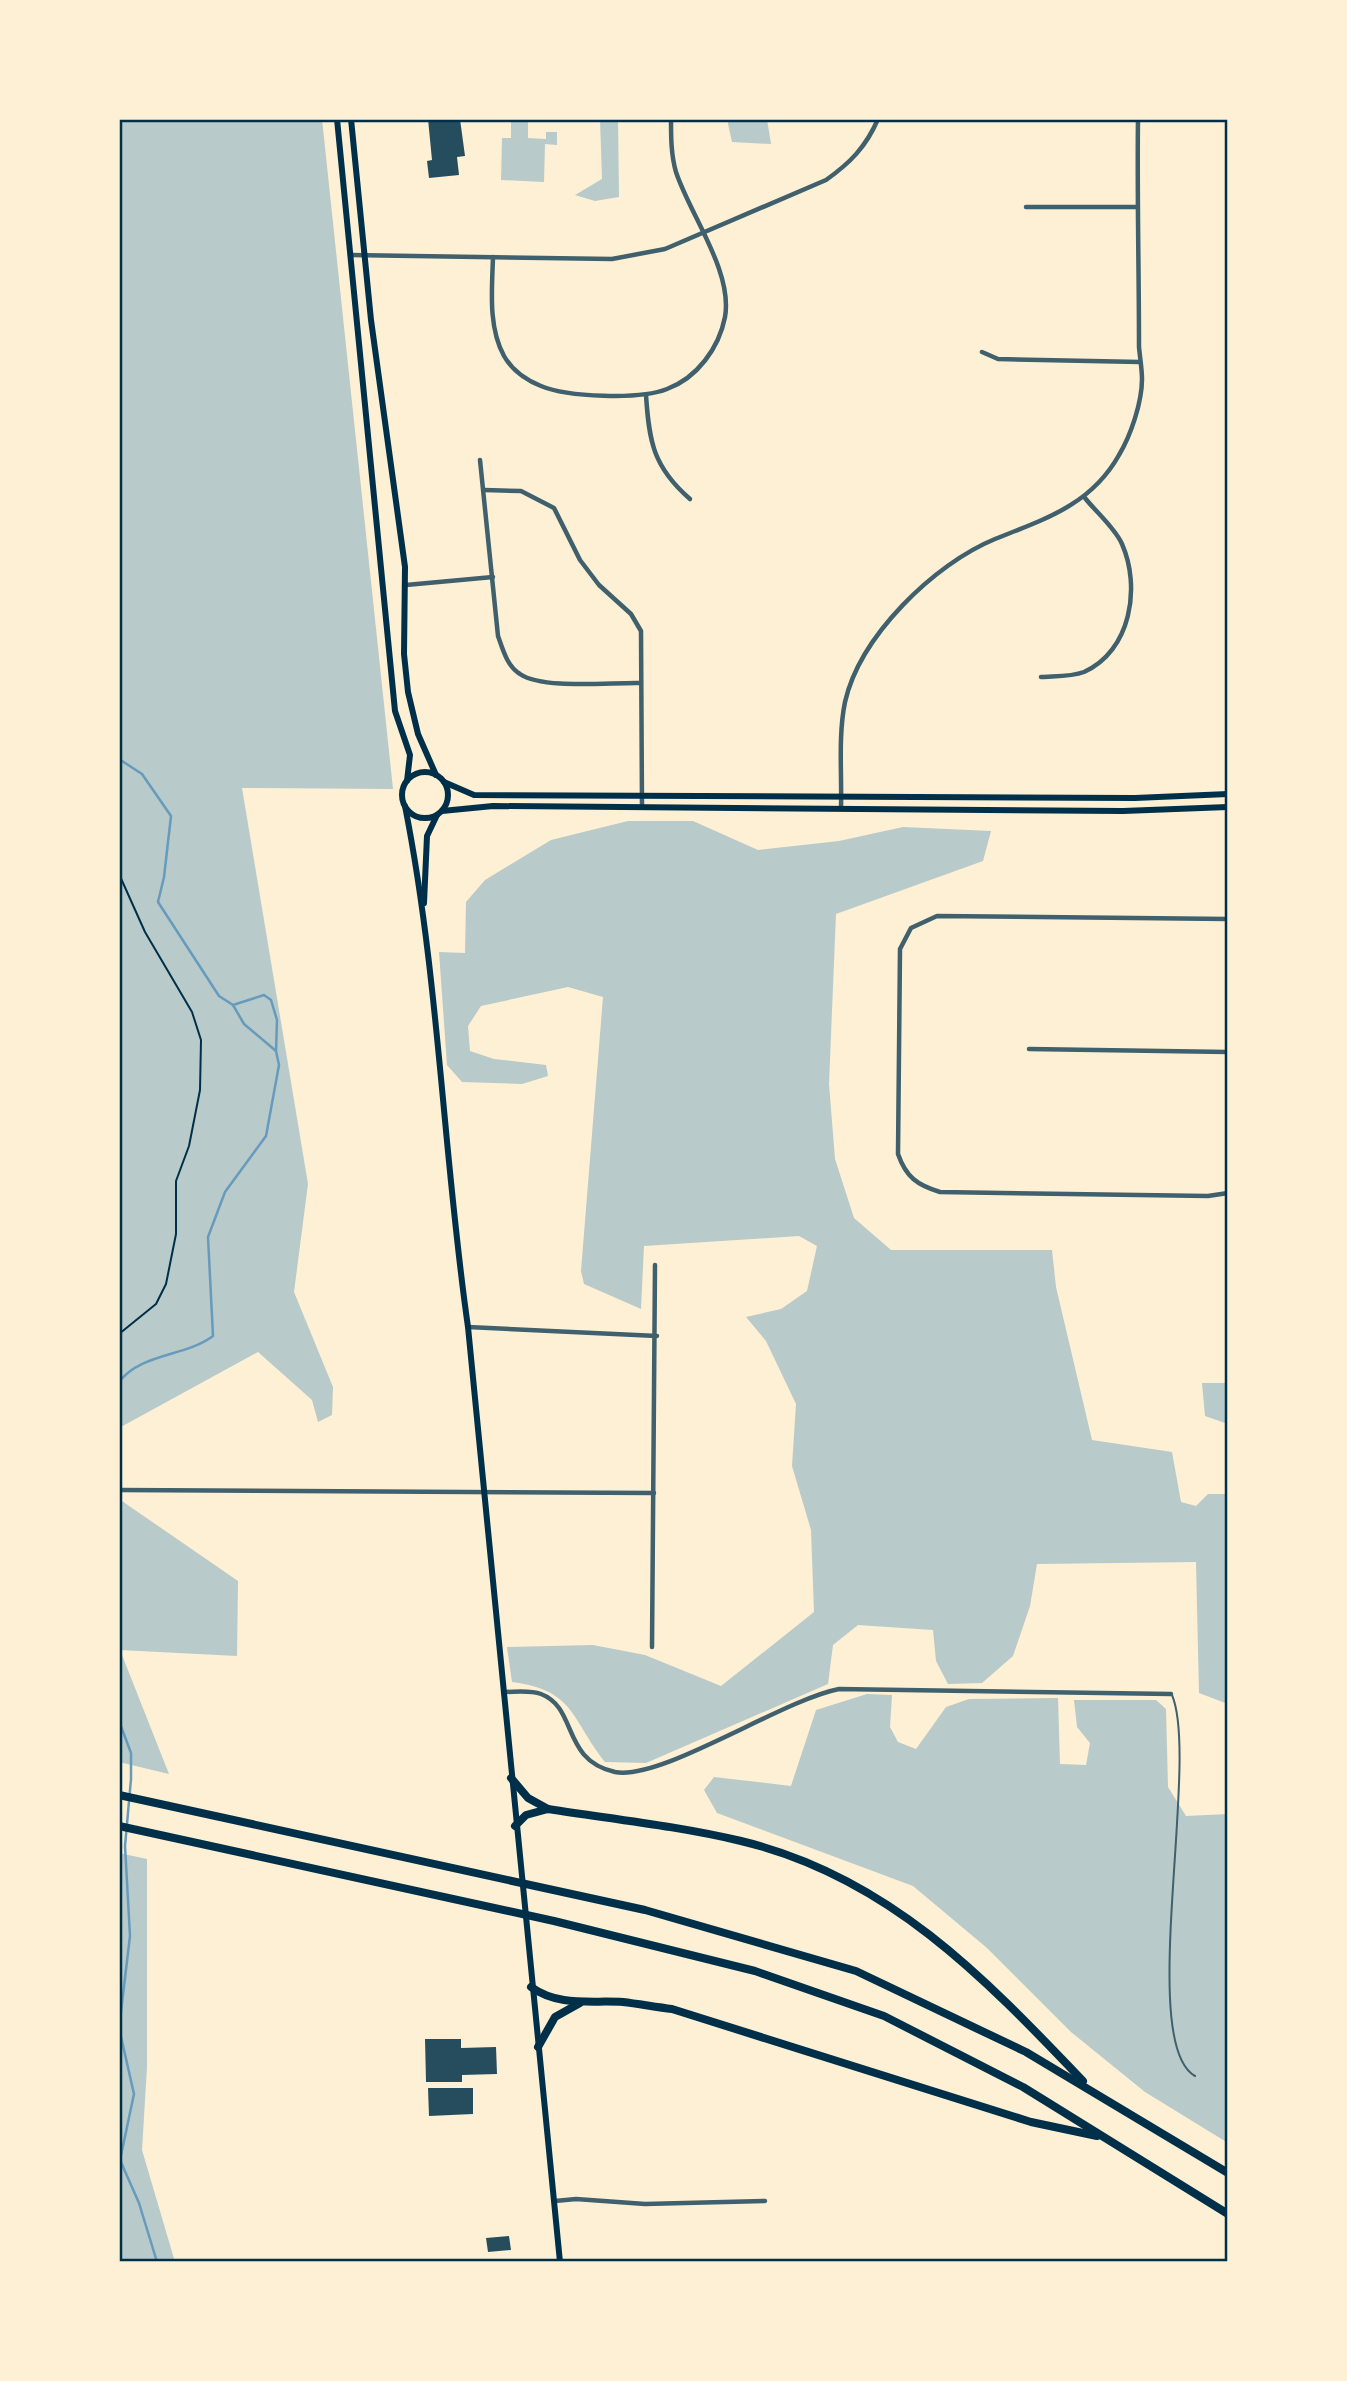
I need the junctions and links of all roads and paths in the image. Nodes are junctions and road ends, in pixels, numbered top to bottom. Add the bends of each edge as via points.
1 (337, 119) edge
2 (351, 119) edge
3 (671, 119) edge
4 (878, 119) edge
5 (1138, 119) edge
6 (1137, 206) junction
7 (1026, 207) dead end
8 (703, 233) junction
9 (349, 256) junction
10 (366, 256) junction
11 (493, 257) junction
12 (982, 352) dead end
13 (1140, 362) junction
14 (646, 395) junction
15 (480, 460) dead end
16 (484, 490) junction
17 (1085, 498) junction
18 (690, 499) dead end
19 (493, 576) junction
20 (406, 585) junction
21 (1041, 677) dead end
22 (642, 683) junction
23 (436, 775) junction
24 (407, 781) junction
25 (444, 782) junction
26 (1228, 794) edge
27 (643, 795) junction
28 (842, 797) junction
29 (405, 806) junction
30 (1228, 807) edge
31 (642, 808) junction
32 (841, 808) junction
33 (440, 813) junction
34 (119, 874) edge
35 (423, 912) junction
36 (1228, 919) edge
37 (1029, 1049) dead end
38 (1228, 1052) edge
39 (1228, 1193) edge
40 (656, 1265) dead end
41 (468, 1327) junction
42 (119, 1334) edge
43 (657, 1336) junction
44 (119, 1490) edge
45 (484, 1490) junction
46 (654, 1493) junction
47 (652, 1647) dead end
48 (503, 1693) junction
49 (1171, 1694) joint
50 (511, 1778) junction
51 (119, 1795) edge
52 (548, 1809) junction
53 (119, 1826) edge
54 (515, 1826) junction
55 (531, 1987) junction
56 (583, 2002) junction
57 (538, 2047) junction
58 (1195, 2076) dead end
59 (1088, 2087) junction
60 (1102, 2137) junction
61 (1228, 2173) edge
62 (555, 2201) junction
63 (765, 2201) dead end
64 (1228, 2214) edge
65 (561, 2262) edge

1 - 9 main road
2 - 10 main road
3 - 8 street via 677,174
4 - 8 street via 868,142 848,164 797,195
5 - 6 street
6 - 7 street
6 - 13 street
8 - 11 street via 633,257
8 - 14 street via 724,290 722,330 710,354 691,375
9 - 10 street
9 - 24 main road via 395,711 410,755
10 - 11 street
10 - 20 main road
11 - 14 street via 492,320 503,354 520,374 556,391
12 - 13 street via 998,359
13 - 17 street via 1137,405 1120,454
14 - 18 street via 654,455 673,484
15 - 16 street
16 - 19 street
16 - 22 street via 521,491 554,508 580,560 641,631
17 - 21 street via 1122,543 1132,602 1122,634 1098,662 1084,672
17 - 28 street via 1062,513 970,552 924,586 889,622 855,669 845,703
19 - 20 street
19 - 22 street via 498,636 505,657 522,676 542,681
20 - 23 main road via 408,692 418,734
22 - 27 street
23 - 24 main road via 420,773
23 - 25 main road
24 - 29 main road
25 - 27 main road via 474,795
25 - 33 main road via 448,797
26 - 28 main road
27 - 28 main road
27 - 31 street
28 - 32 street
29 - 33 main road via 422,818
29 - 35 main road
30 - 32 main road via 1123,811
31 - 32 main road
31 - 33 main road via 493,806
33 - 35 main road via 427,836
34 - 42 path via 145,932 192,1012 201,1040 200,1090 189,1146 176,1181 176,1234 166,1284 156,1304
35 - 41 main road via 455,1240
36 - 39 street via 937,916 911,929 900,949 898,1154 910,1179 940,1192
37 - 38 street
40 - 43 street
41 - 43 street
41 - 45 main road
43 - 46 street
44 - 45 street
45 - 46 street
45 - 48 main road
46 - 47 street
48 - 49 street via 535,1692 548,1697 563,1712 582,1753 600,1766 622,1773 652,1768 810,1697 839,1689
48 - 50 main road
49 - 58 lane via 1178,1711 1179,1749 1170,1990 1176,2044 1185,2068
50 - 52 highway via 528,1798
50 - 54 main road
51 - 59 highway via 645,1910 856,1971 1026,2052
52 - 54 highway via 526,1815
52 - 59 highway via 743,1841 836,1876 895,1907 933,1935 1011,2006
53 - 60 highway via 554,1921 755,1971 884,2016 1023,2087
54 - 55 main road
55 - 56 highway via 545,1996
55 - 57 main road
56 - 57 highway via 555,2017
56 - 60 highway via 672,2009 1031,2122
57 - 62 main road
59 - 61 highway
60 - 64 highway
62 - 63 street
62 - 65 main road

